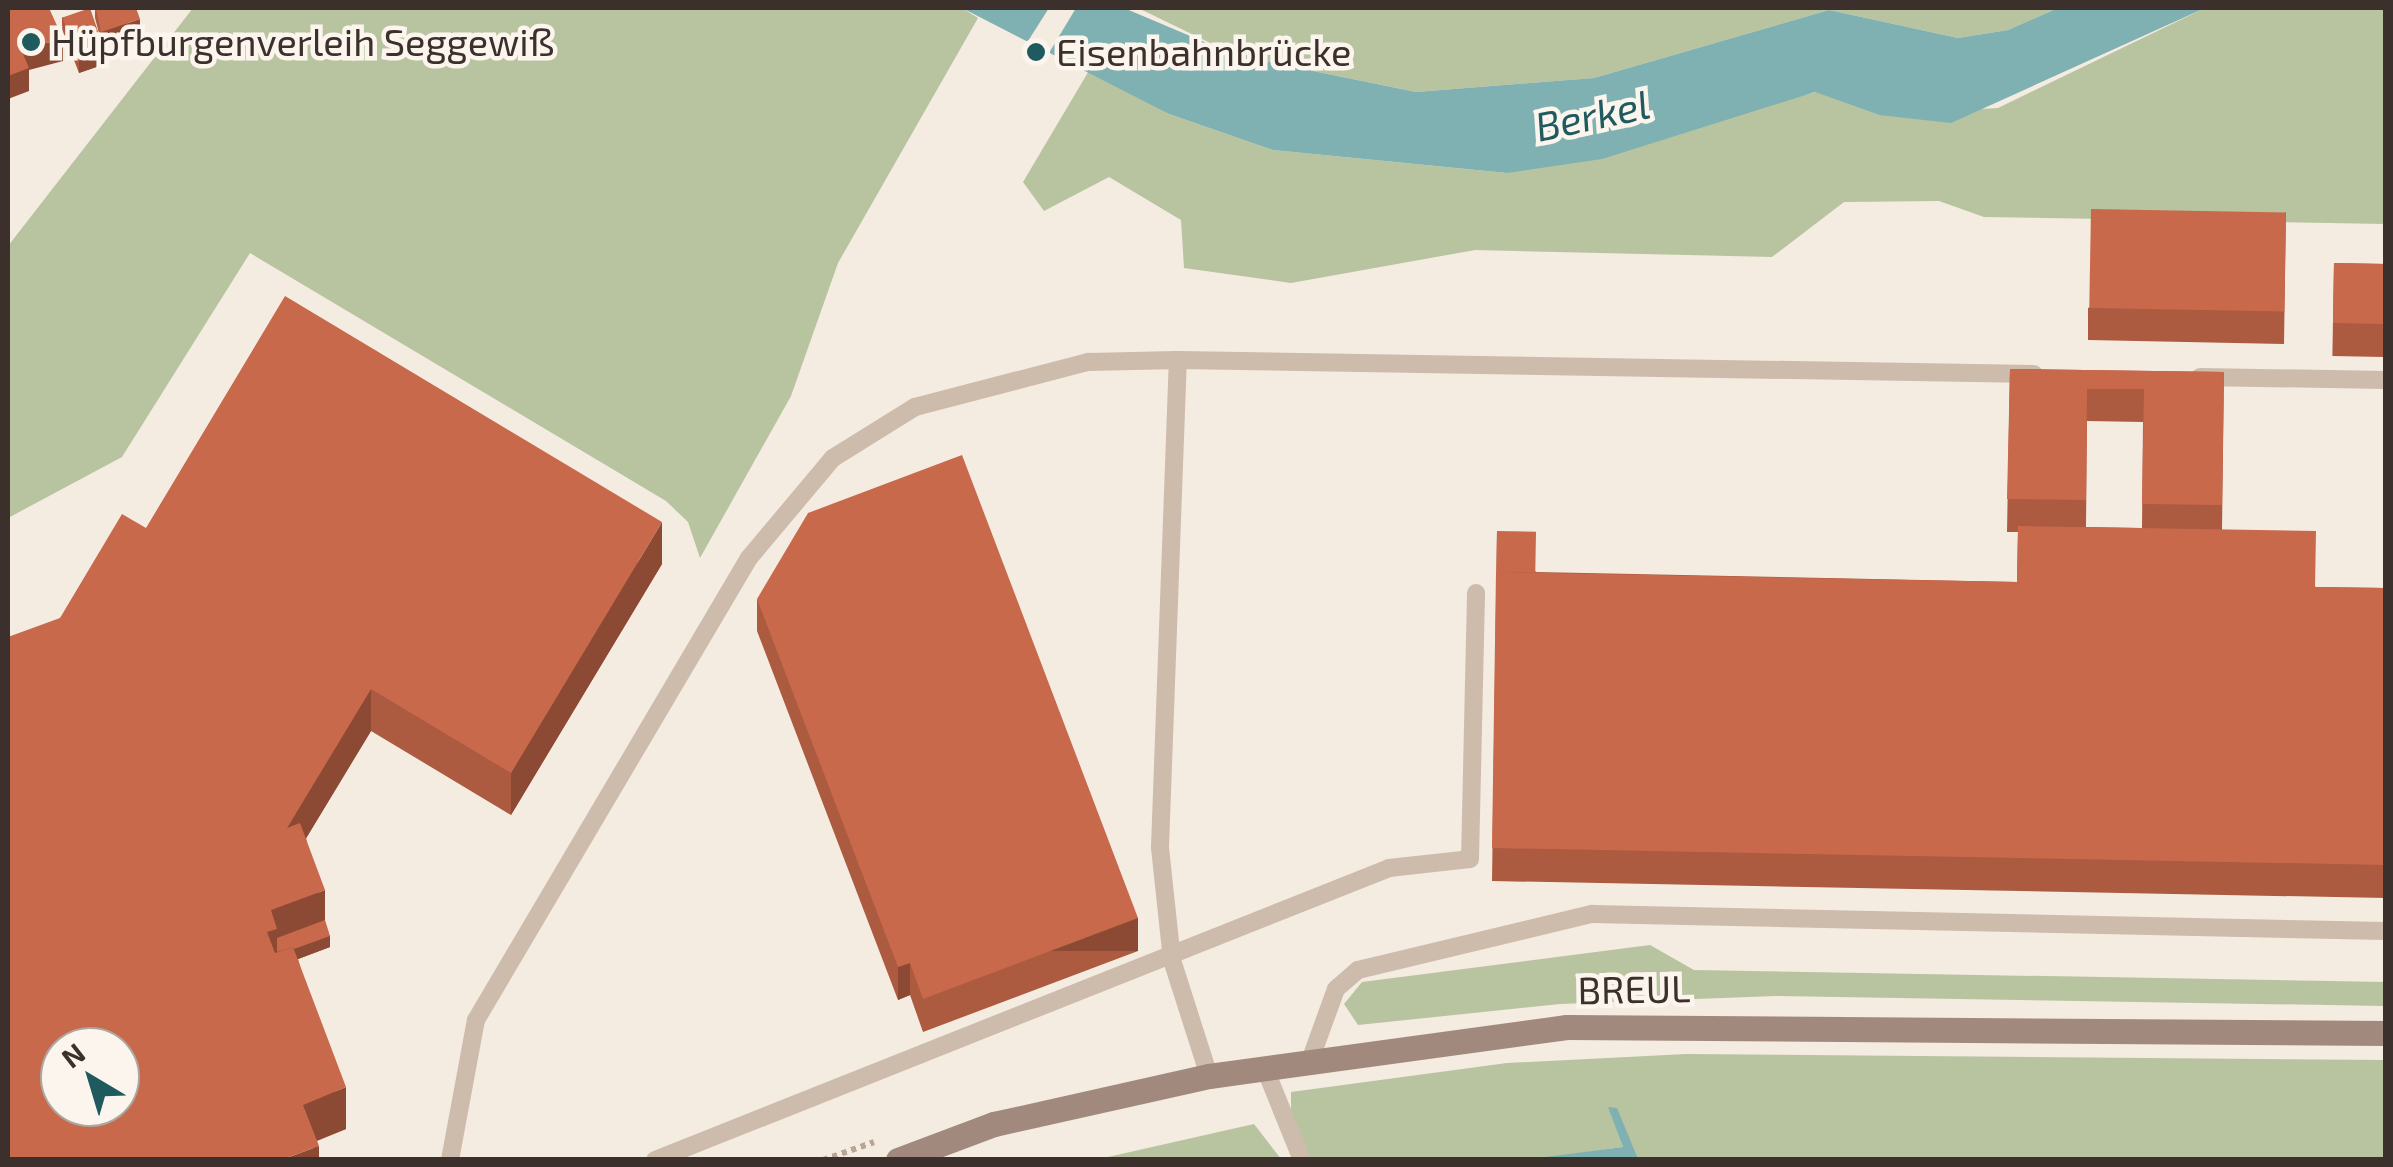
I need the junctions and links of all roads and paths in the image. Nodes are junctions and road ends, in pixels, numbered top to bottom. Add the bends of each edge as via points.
1 (1178, 360) junction
2 (2049, 374) edge
3 (2168, 376) edge
4 (2386, 380) edge
5 (1476, 593) dead end
6 (2386, 931) edge
7 (1172, 960) junction
8 (2386, 1033) edge
9 (1311, 1058) junction
10 (1264, 1066) junction
11 (1209, 1076) junction
12 (450, 1160) edge
13 (655, 1160) edge
14 (898, 1160) edge
15 (1302, 1160) edge

1 - 2 lane
1 - 7 lane via 1160,846
1 - 12 lane via 1088,362 914,407 833,458 750,558 476,1020
3 - 4 lane
5 - 7 lane via 1470,859 1389,868
6 - 9 lane via 1592,914 1358,970 1336,990
7 - 11 lane
7 - 13 lane
8 - 9 main road, BREUL via 1566,1027
9 - 10 main road, BREUL
10 - 11 main road, BREUL
10 - 15 lane
11 - 14 main road, BREUL via 994,1124

